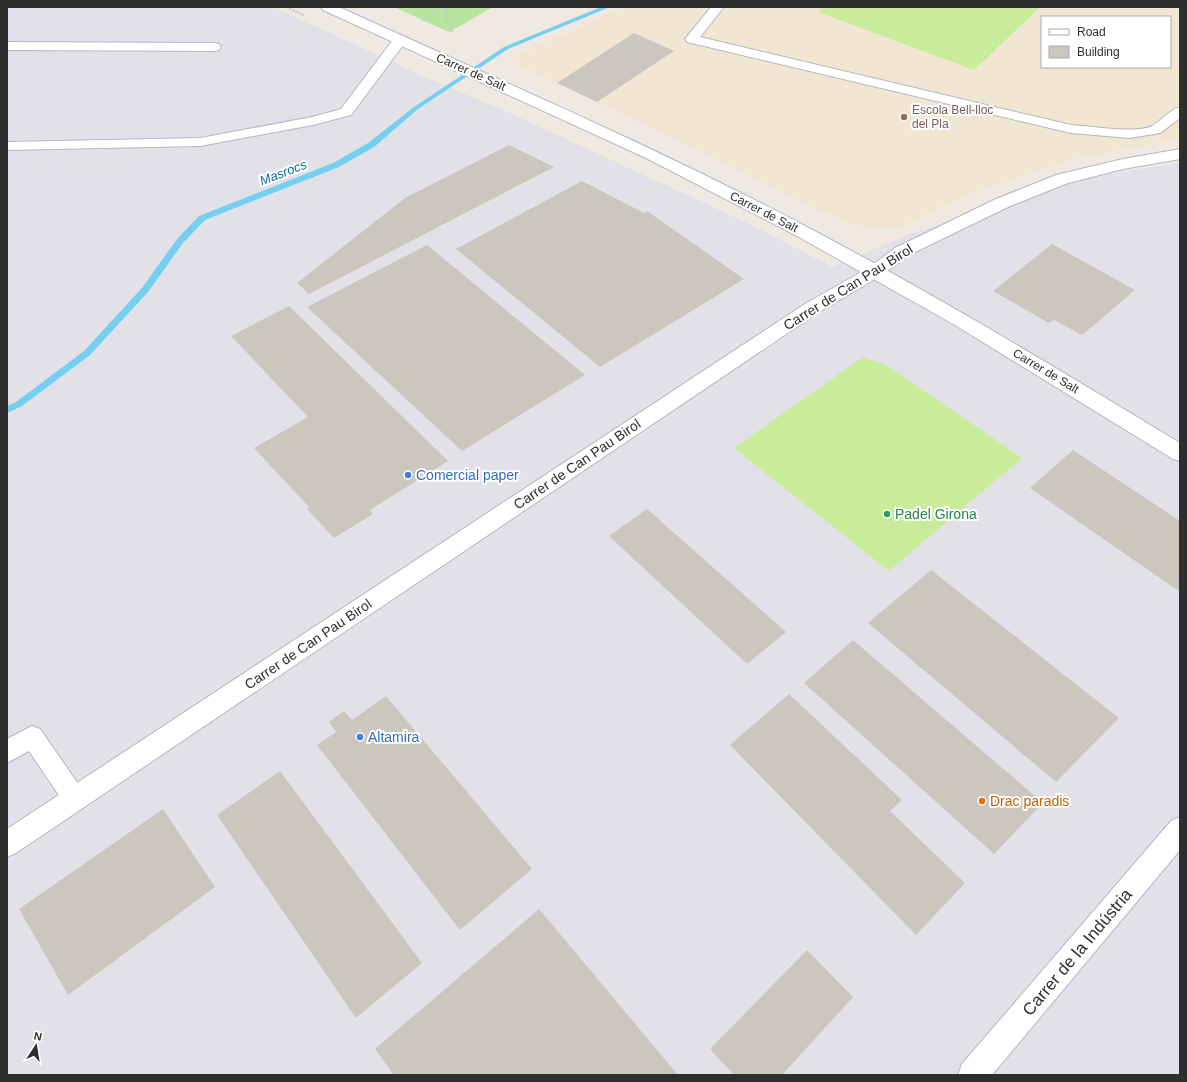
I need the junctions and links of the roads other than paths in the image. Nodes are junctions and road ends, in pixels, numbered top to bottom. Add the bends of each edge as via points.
1 (328, 7) edge
2 (718, 7) edge
3 (400, 40) junction
4 (7, 46) edge
5 (214, 48) dead end
6 (1180, 111) edge
7 (7, 146) edge
8 (1180, 154) edge
9 (876, 271) junction
10 (1180, 453) edge
11 (7, 752) edge
12 (75, 799) junction
13 (1180, 830) edge
14 (7, 844) edge
15 (973, 1075) edge

1 - 3 street, Carrer de Salt
2 - 6 lane via 692,39 1071,129 1130,134 1155,130
3 - 7 lane via 346,112 313,121 200,142
3 - 9 street, Carrer de Salt via 652,155
4 - 5 lane
8 - 9 street, Carrer de Can Pau Birol via 1123,164 1062,179 950,227 901,252
9 - 10 street, Carrer de Salt via 962,320
9 - 12 street, Carrer de Can Pau Birol via 812,308
11 - 12 lane via 32,736
12 - 14 street, Carrer de Can Pau Birol
13 - 15 street, Carrer de la Indústria

